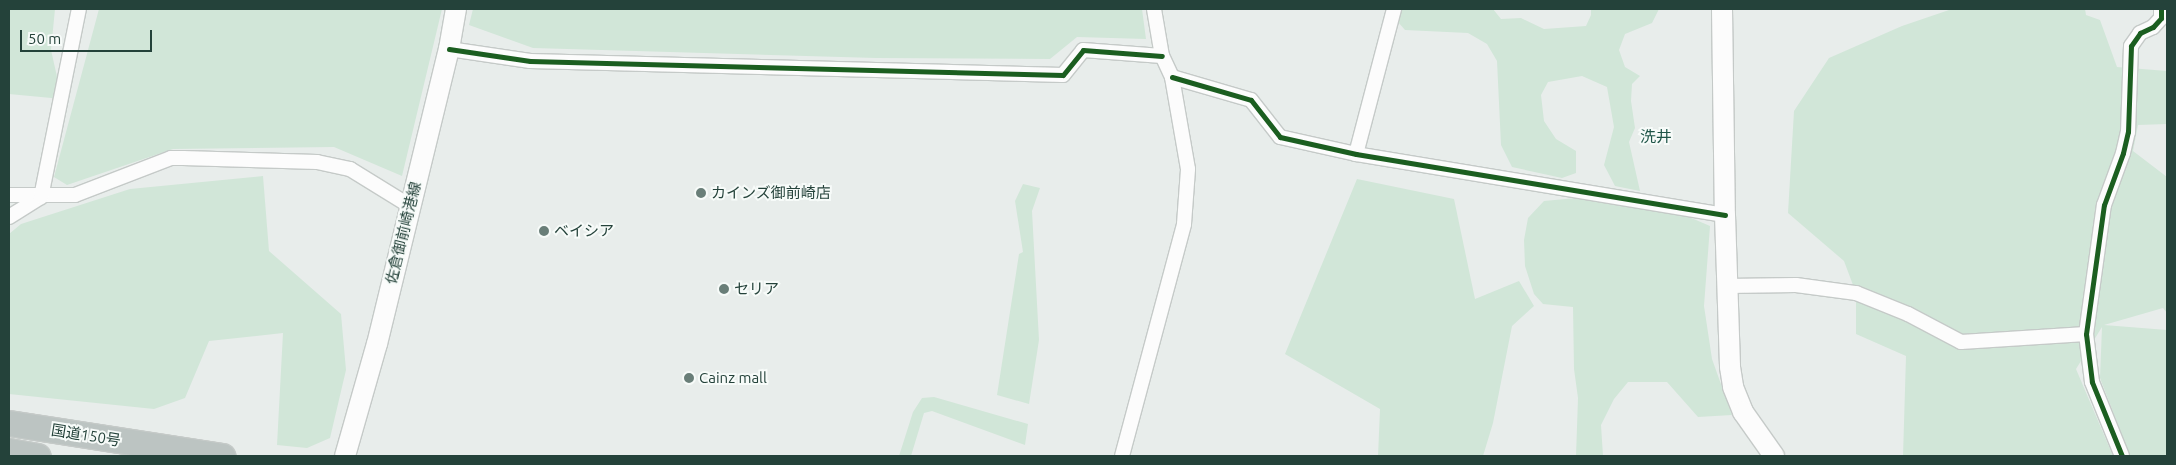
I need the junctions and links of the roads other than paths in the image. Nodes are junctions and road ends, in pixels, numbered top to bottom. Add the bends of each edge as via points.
1 (79, 9) edge
2 (456, 9) edge
3 (1154, 9) edge
4 (1394, 9) edge
5 (1722, 9) edge
6 (2161, 9) edge
7 (449, 49) junction
8 (1162, 56) junction
9 (1172, 77) junction
10 (1356, 154) junction
11 (9, 195) edge
12 (41, 197) junction
13 (410, 206) junction
14 (1725, 215) junction
15 (9, 217) edge
16 (1727, 286) junction
17 (2086, 334) junction
18 (9, 423) edge
19 (9, 451) edge
20 (38, 456) edge
21 (222, 456) edge
22 (345, 456) edge
23 (1122, 456) edge
24 (1774, 456) edge
25 (2122, 456) edge

1 - 12 street
2 - 7 main road, 佐倉御前崎港線
3 - 8 street
4 - 10 street
5 - 14 main road
6 - 17 street via 2160,18 2153,27 2140,33 2131,46 2128,132 2104,205
7 - 8 street via 530,61 1063,75 1083,50
7 - 13 main road, 佐倉御前崎港線
8 - 9 street
9 - 10 street via 1251,100 1280,137
9 - 23 street via 1188,169 1184,224
10 - 14 street
11 - 12 street
12 - 13 street via 75,195 171,158 183,158 317,162 350,169
12 - 15 street
13 - 22 main road, 佐倉御前崎港線
14 - 16 main road
16 - 17 street via 1796,285 1856,293 1908,314 1961,342
16 - 24 main road via 1733,387 1743,412
17 - 25 street via 2092,382
18 - 21 highway, 国道150号
19 - 20 highway, 国道150号

